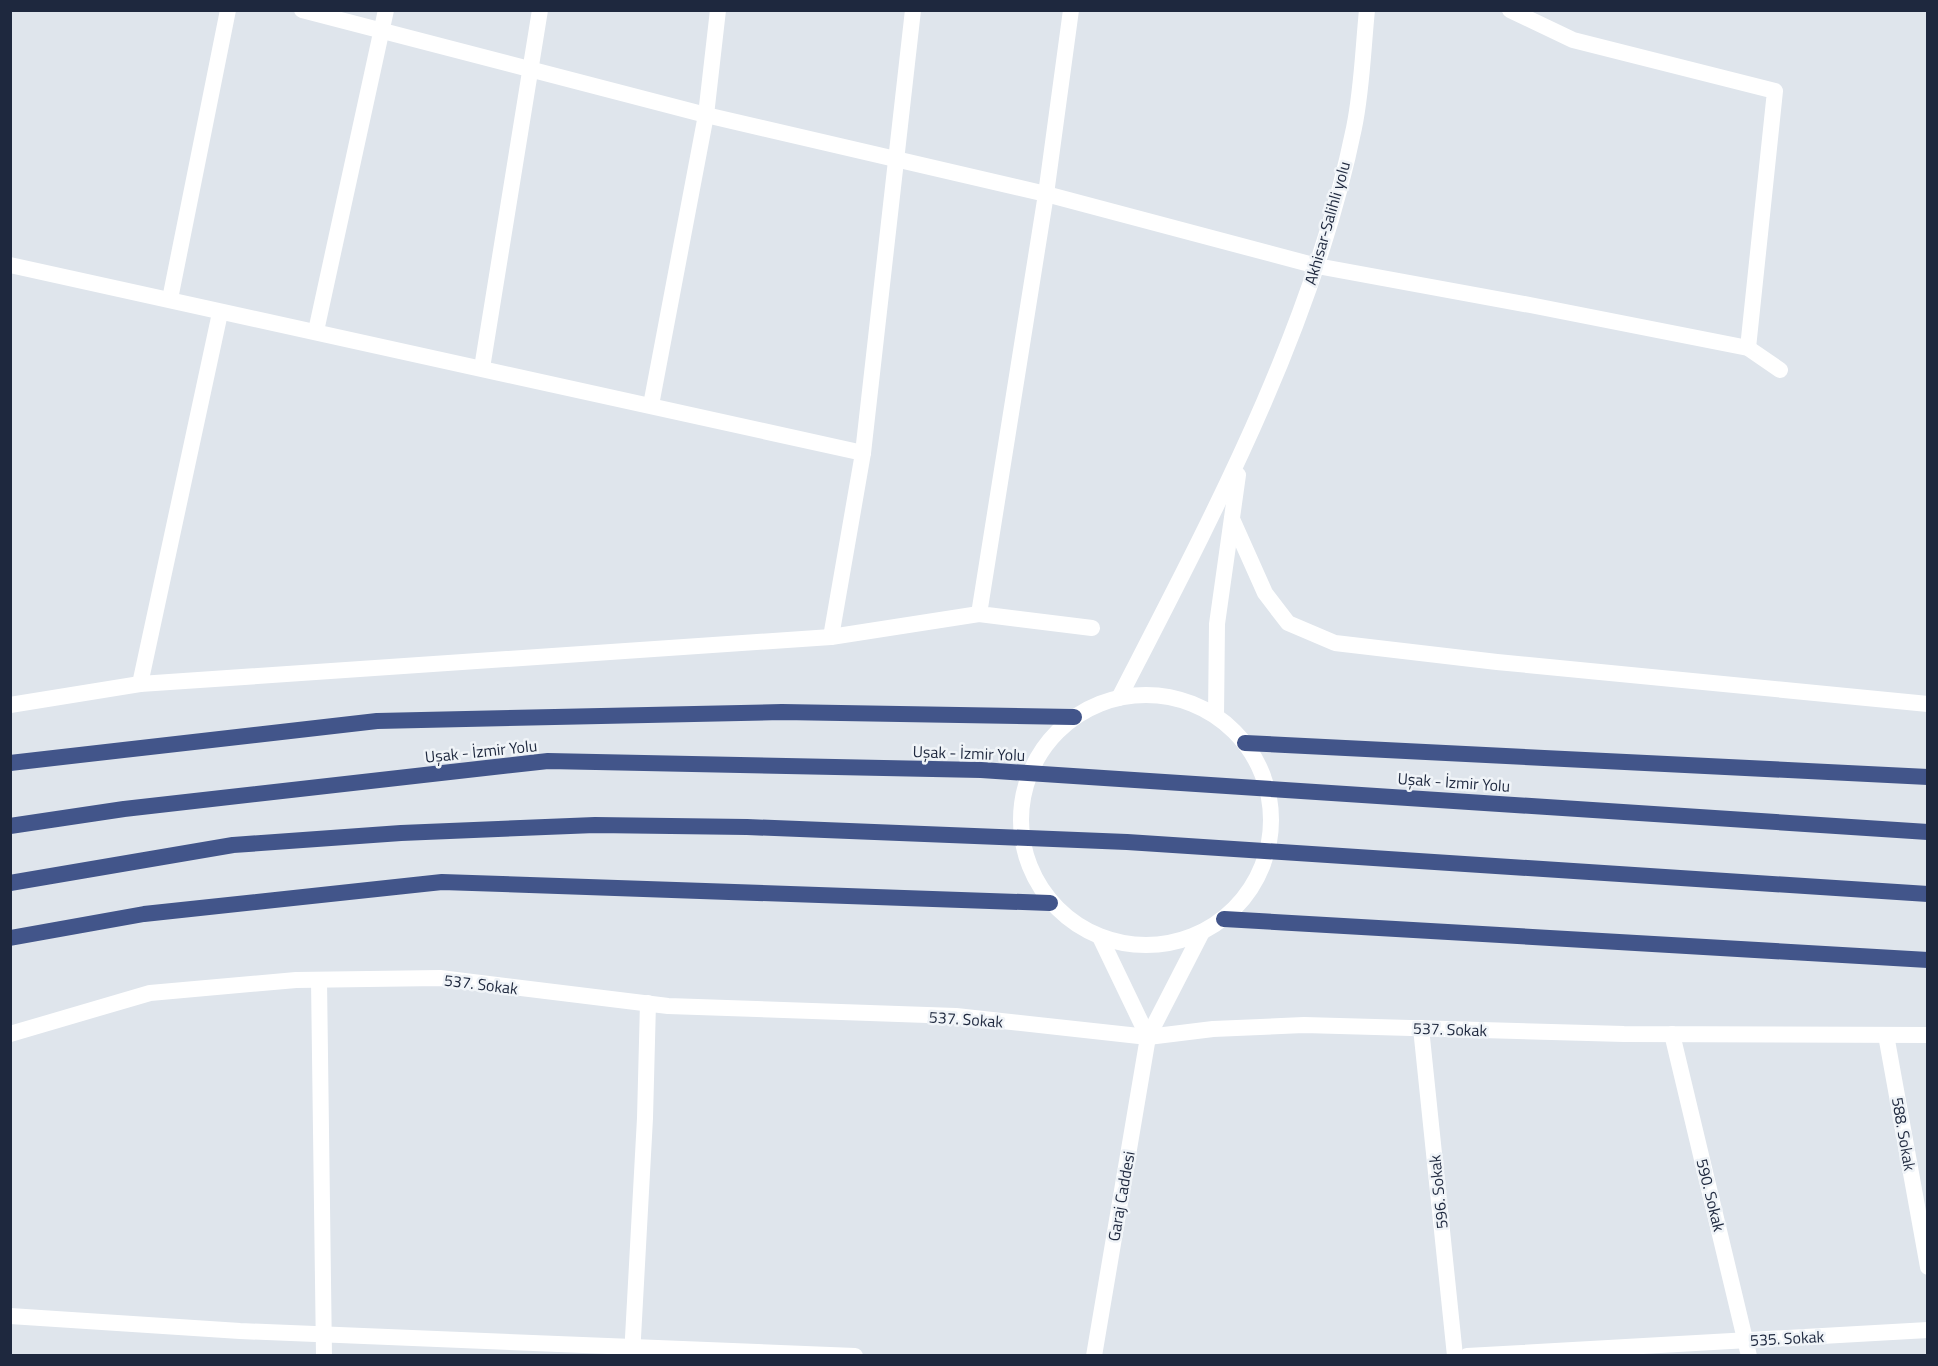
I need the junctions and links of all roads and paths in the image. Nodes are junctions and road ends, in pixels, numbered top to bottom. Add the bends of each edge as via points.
1 (228, 10) edge
2 (302, 10) edge
3 (386, 10) edge
4 (540, 10) edge
5 (718, 10) edge
6 (913, 10) edge
7 (1071, 10) edge
8 (1367, 10) edge
9 (1510, 10) edge
10 (382, 30) junction
11 (530, 70) junction
12 (706, 115) junction
13 (896, 160) junction
14 (1046, 194) junction
15 (10, 265) edge
16 (1317, 266) junction
17 (170, 299) junction
18 (220, 313) junction
19 (316, 331) junction
20 (1748, 348) junction
21 (482, 368) junction
22 (1780, 370) dead end
23 (651, 405) junction
24 (863, 453) junction
25 (1240, 460) junction
26 (1232, 519) junction
27 (979, 614) junction
28 (1092, 628) dead end
29 (831, 637) junction
30 (140, 684) junction
31 (1119, 698) junction
32 (1928, 704) edge
33 (10, 705) edge
34 (1216, 716) junction
35 (1074, 717) junction
36 (1245, 743) junction
37 (10, 763) edge
38 (1928, 777) edge
39 (10, 826) edge
40 (1928, 832) edge
41 (10, 883) edge
42 (1928, 894) edge
43 (1050, 903) junction
44 (1224, 919) junction
45 (1202, 932) junction
46 (1100, 937) junction
47 (10, 938) edge
48 (1928, 960) edge
49 (318, 980) junction
50 (648, 1003) junction
51 (1421, 1028) junction
52 (10, 1034) edge
53 (1672, 1034) junction
54 (1886, 1035) junction
55 (1928, 1035) edge
56 (1148, 1037) junction
57 (1928, 1268) edge
58 (10, 1316) edge
59 (1928, 1330) edge
60 (325, 1335) junction
61 (1747, 1348) edge
62 (632, 1351) edge
63 (1519, 1354) edge
64 (324, 1356) edge
65 (855, 1356) edge
66 (1094, 1356) edge
67 (1455, 1356) edge
68 (1467, 1356) edge

1 - 17 street
2 - 10 street
3 - 10 street
4 - 11 street
5 - 12 street
6 - 13 street
7 - 14 street
8 - 16 street, Akhisar-Salihli yolu via 1354,127
9 - 20 street via 1572,39 1775,91
10 - 11 street
10 - 19 street
11 - 12 street
11 - 21 street
12 - 13 street
12 - 23 street
13 - 14 street
13 - 24 street
14 - 16 street
14 - 27 street
15 - 17 street
16 - 20 street
16 - 25 street, Akhisar-Salihli yolu
17 - 18 street
18 - 19 street
18 - 30 street
19 - 21 street
20 - 22 street
21 - 23 street
23 - 24 street
24 - 29 street
25 - 26 street
25 - 31 street
26 - 32 street via 1265,593 1288,623 1335,643
26 - 34 street via 1217,624
27 - 28 street
27 - 29 street
29 - 30 street
30 - 33 street
31 - 34 street via 1169,696
31 - 35 street
34 - 36 street
35 - 37 highway via 782,712 377,721
35 - 43 street via 1048,741 1030,771 1021,805 1021,840 1032,873
36 - 38 highway
36 - 44 street via 1264,777 1272,816 1267,854 1251,890
39 - 40 highway, Uşak - İzmir Yolu via 124,809 548,761 981,770
41 - 42 highway via 233,845 401,832 595,825 747,826 1127,842
43 - 46 street via 1073,923
43 - 47 highway via 442,882 144,914
44 - 45 street
44 - 48 highway
45 - 46 street via 1169,944 1134,945
45 - 56 street, Garaj Caddesi
46 - 56 street
49 - 50 street, 537. Sokak via 440,978
49 - 52 street, 537. Sokak via 150,993
49 - 60 street
50 - 56 street, 537. Sokak via 957,1016
50 - 62 street
51 - 53 street, 537. Sokak
51 - 56 street, 537. Sokak via 1304,1025
51 - 67 street, 596. Sokak
53 - 54 street, 537. Sokak
53 - 61 street, 590. Sokak
54 - 55 street, 537. Sokak
54 - 57 street, 588. Sokak
56 - 66 street, Garaj Caddesi
58 - 60 street
59 - 61 street, 535. Sokak
60 - 62 street
60 - 64 street
61 - 63 street, 535. Sokak
62 - 65 street
63 - 68 street, 535. Sokak

